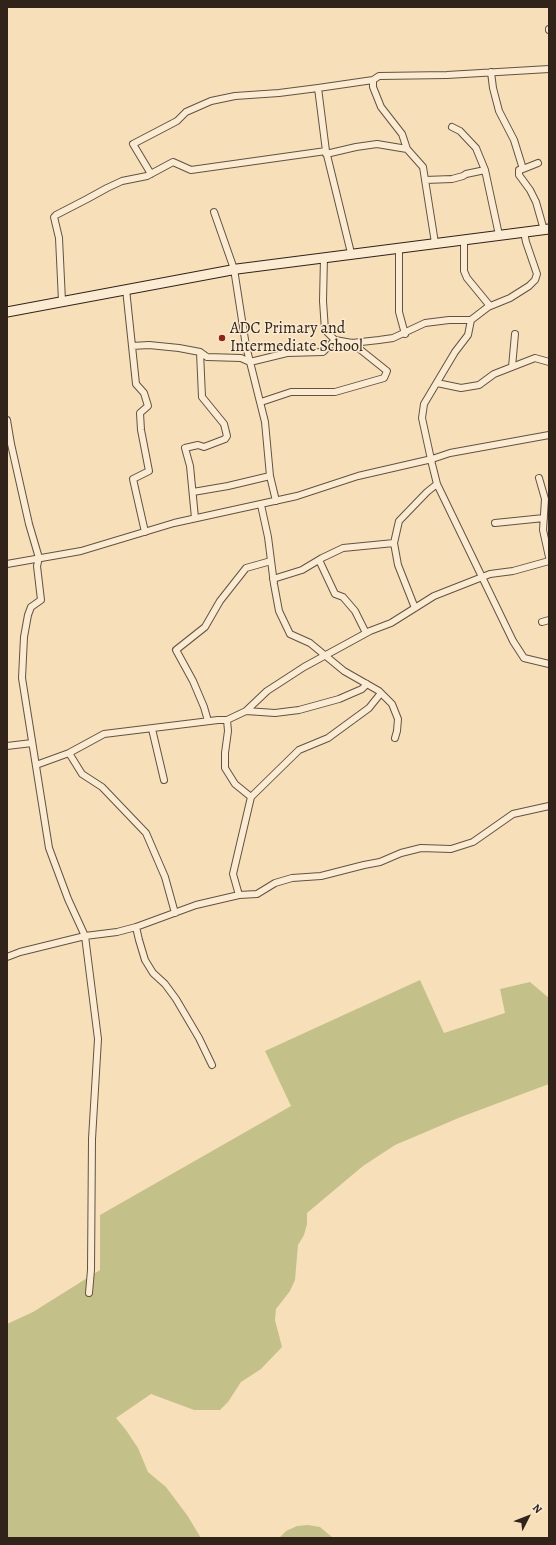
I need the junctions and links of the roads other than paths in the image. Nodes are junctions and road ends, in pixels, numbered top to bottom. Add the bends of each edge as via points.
1 (549, 69) edge
2 (491, 72) junction
3 (373, 80) junction
4 (318, 88) junction
5 (452, 127) dead end
6 (407, 149) junction
7 (326, 153) junction
8 (538, 163) dead end
9 (523, 169) junction
10 (485, 170) junction
11 (151, 174) junction
12 (425, 180) junction
13 (214, 212) dead end
14 (547, 229) edge
15 (524, 232) junction
16 (499, 235) junction
17 (464, 240) junction
18 (435, 243) junction
19 (399, 248) junction
20 (351, 253) junction
21 (324, 257) junction
22 (234, 269) junction
23 (126, 289) junction
24 (62, 301) junction
25 (490, 306) junction
26 (7, 312) edge
27 (471, 320) junction
28 (404, 334) junction
29 (516, 334) dead end
30 (335, 340) junction
31 (352, 343) junction
32 (132, 346) junction
33 (200, 352) junction
34 (250, 362) junction
35 (549, 362) edge
36 (512, 367) junction
37 (437, 383) junction
38 (261, 402) junction
39 (7, 420) edge
40 (549, 435) edge
41 (432, 459) junction
42 (270, 476) junction
43 (539, 478) dead end
44 (437, 484) junction
45 (193, 492) junction
46 (276, 501) junction
47 (261, 505) junction
48 (195, 518) junction
49 (544, 518) junction
50 (495, 523) dead end
51 (145, 532) junction
52 (394, 543) junction
53 (549, 557) edge
54 (39, 558) junction
55 (319, 560) junction
56 (271, 561) junction
57 (549, 561) edge
58 (7, 564) edge
59 (482, 577) junction
60 (273, 579) junction
61 (416, 608) junction
62 (549, 620) edge
63 (542, 622) dead end
64 (366, 633) junction
65 (325, 655) junction
66 (549, 664) edge
67 (367, 684) junction
68 (381, 693) junction
69 (246, 711) junction
70 (227, 720) junction
71 (208, 721) junction
72 (152, 729) junction
73 (395, 738) dead end
74 (32, 744) junction
75 (7, 746) edge
76 (69, 753) junction
77 (36, 765) junction
78 (164, 780) dead end
79 (251, 797) junction
80 (549, 806) edge
81 (239, 895) junction
82 (175, 913) junction
83 (136, 927) junction
84 (84, 936) junction
85 (7, 957) edge
86 (212, 1065) dead end
87 (89, 1293) dead end

1 - 2 street
2 - 3 street via 379,76
2 - 9 street via 499,111 514,140
3 - 4 street
3 - 6 street via 381,107 402,134
4 - 7 street
4 - 11 street via 210,100 186,112 177,121 133,144
5 - 10 street via 460,131 476,148
6 - 7 street via 378,144
6 - 12 street via 423,167
7 - 11 street via 191,170 173,162
7 - 20 street
8 - 9 street
9 - 14 street via 519,170 519,175 536,202
10 - 12 street via 452,179
10 - 16 street
11 - 24 street via 122,181 54,217 59,238
12 - 18 street
13 - 22 street
14 - 15 main road
15 - 16 main road
15 - 25 street via 537,274 535,280 510,298
16 - 17 main road
17 - 18 main road
17 - 25 street via 464,271
18 - 19 main road
19 - 20 main road
19 - 28 street via 399,312
20 - 21 main road
21 - 22 main road
21 - 30 street via 325,330
22 - 23 main road
22 - 34 street
23 - 24 main road
23 - 32 street
24 - 26 main road
25 - 27 street
27 - 28 street via 425,323
27 - 37 street via 468,336
28 - 31 street via 393,338
29 - 36 street
30 - 31 street
30 - 34 street via 323,352 287,352
31 - 38 street via 387,371 384,378 335,392 291,392
32 - 33 street via 149,345
32 - 51 street via 136,384 144,393 148,406 140,413 150,471 133,479
33 - 34 street via 207,358 241,358
33 - 45 street via 202,397 224,424 227,436 204,447 198,444 185,448
34 - 38 street
35 - 36 street via 535,358
36 - 37 street via 494,374 479,385 461,388
37 - 41 street via 424,404 422,418
38 - 42 street via 266,422
39 - 54 street via 10,444
40 - 41 street via 450,453
41 - 44 street
41 - 46 street via 374,472
42 - 45 street
42 - 46 street
43 - 49 street via 545,499
44 - 52 street via 399,521
44 - 59 street
45 - 48 street
46 - 47 street
47 - 48 street
47 - 56 street
48 - 51 street
49 - 50 street
49 - 53 street via 543,530
51 - 54 street via 81,551
52 - 55 street via 344,548
52 - 61 street via 398,565
54 - 58 street
54 - 74 street via 37,566 41,600 31,607 28,616 22,678
55 - 60 street via 302,570
55 - 64 street via 335,594 343,597 355,611
56 - 60 street
56 - 71 street via 246,568 220,601 205,627 176,650 193,681
57 - 59 street
59 - 61 street via 434,596
59 - 66 street via 524,658
60 - 65 street via 280,611 290,634 310,643
61 - 64 street via 391,623
62 - 63 street
64 - 65 street
65 - 67 street via 344,671
65 - 69 street via 267,691
67 - 68 street
67 - 69 street via 362,689 339,699 299,710 275,713
68 - 73 street via 392,704 398,719
68 - 79 street via 369,708 328,738 298,750
69 - 70 street
70 - 71 street
70 - 79 street via 226,768 236,784
71 - 72 street
72 - 76 street via 104,734
72 - 78 street
74 - 75 street
74 - 77 street
76 - 77 street
76 - 82 street via 82,774 102,787 146,833 165,877
77 - 84 street via 49,848
79 - 81 street via 233,874
80 - 81 street via 513,814 473,842 451,849 421,848 380,862 321,876 292,878 257,894
81 - 82 street via 196,905
82 - 83 street
83 - 84 street
83 - 86 street via 145,960 176,999
84 - 85 street
84 - 87 street via 98,1039 92,1138

